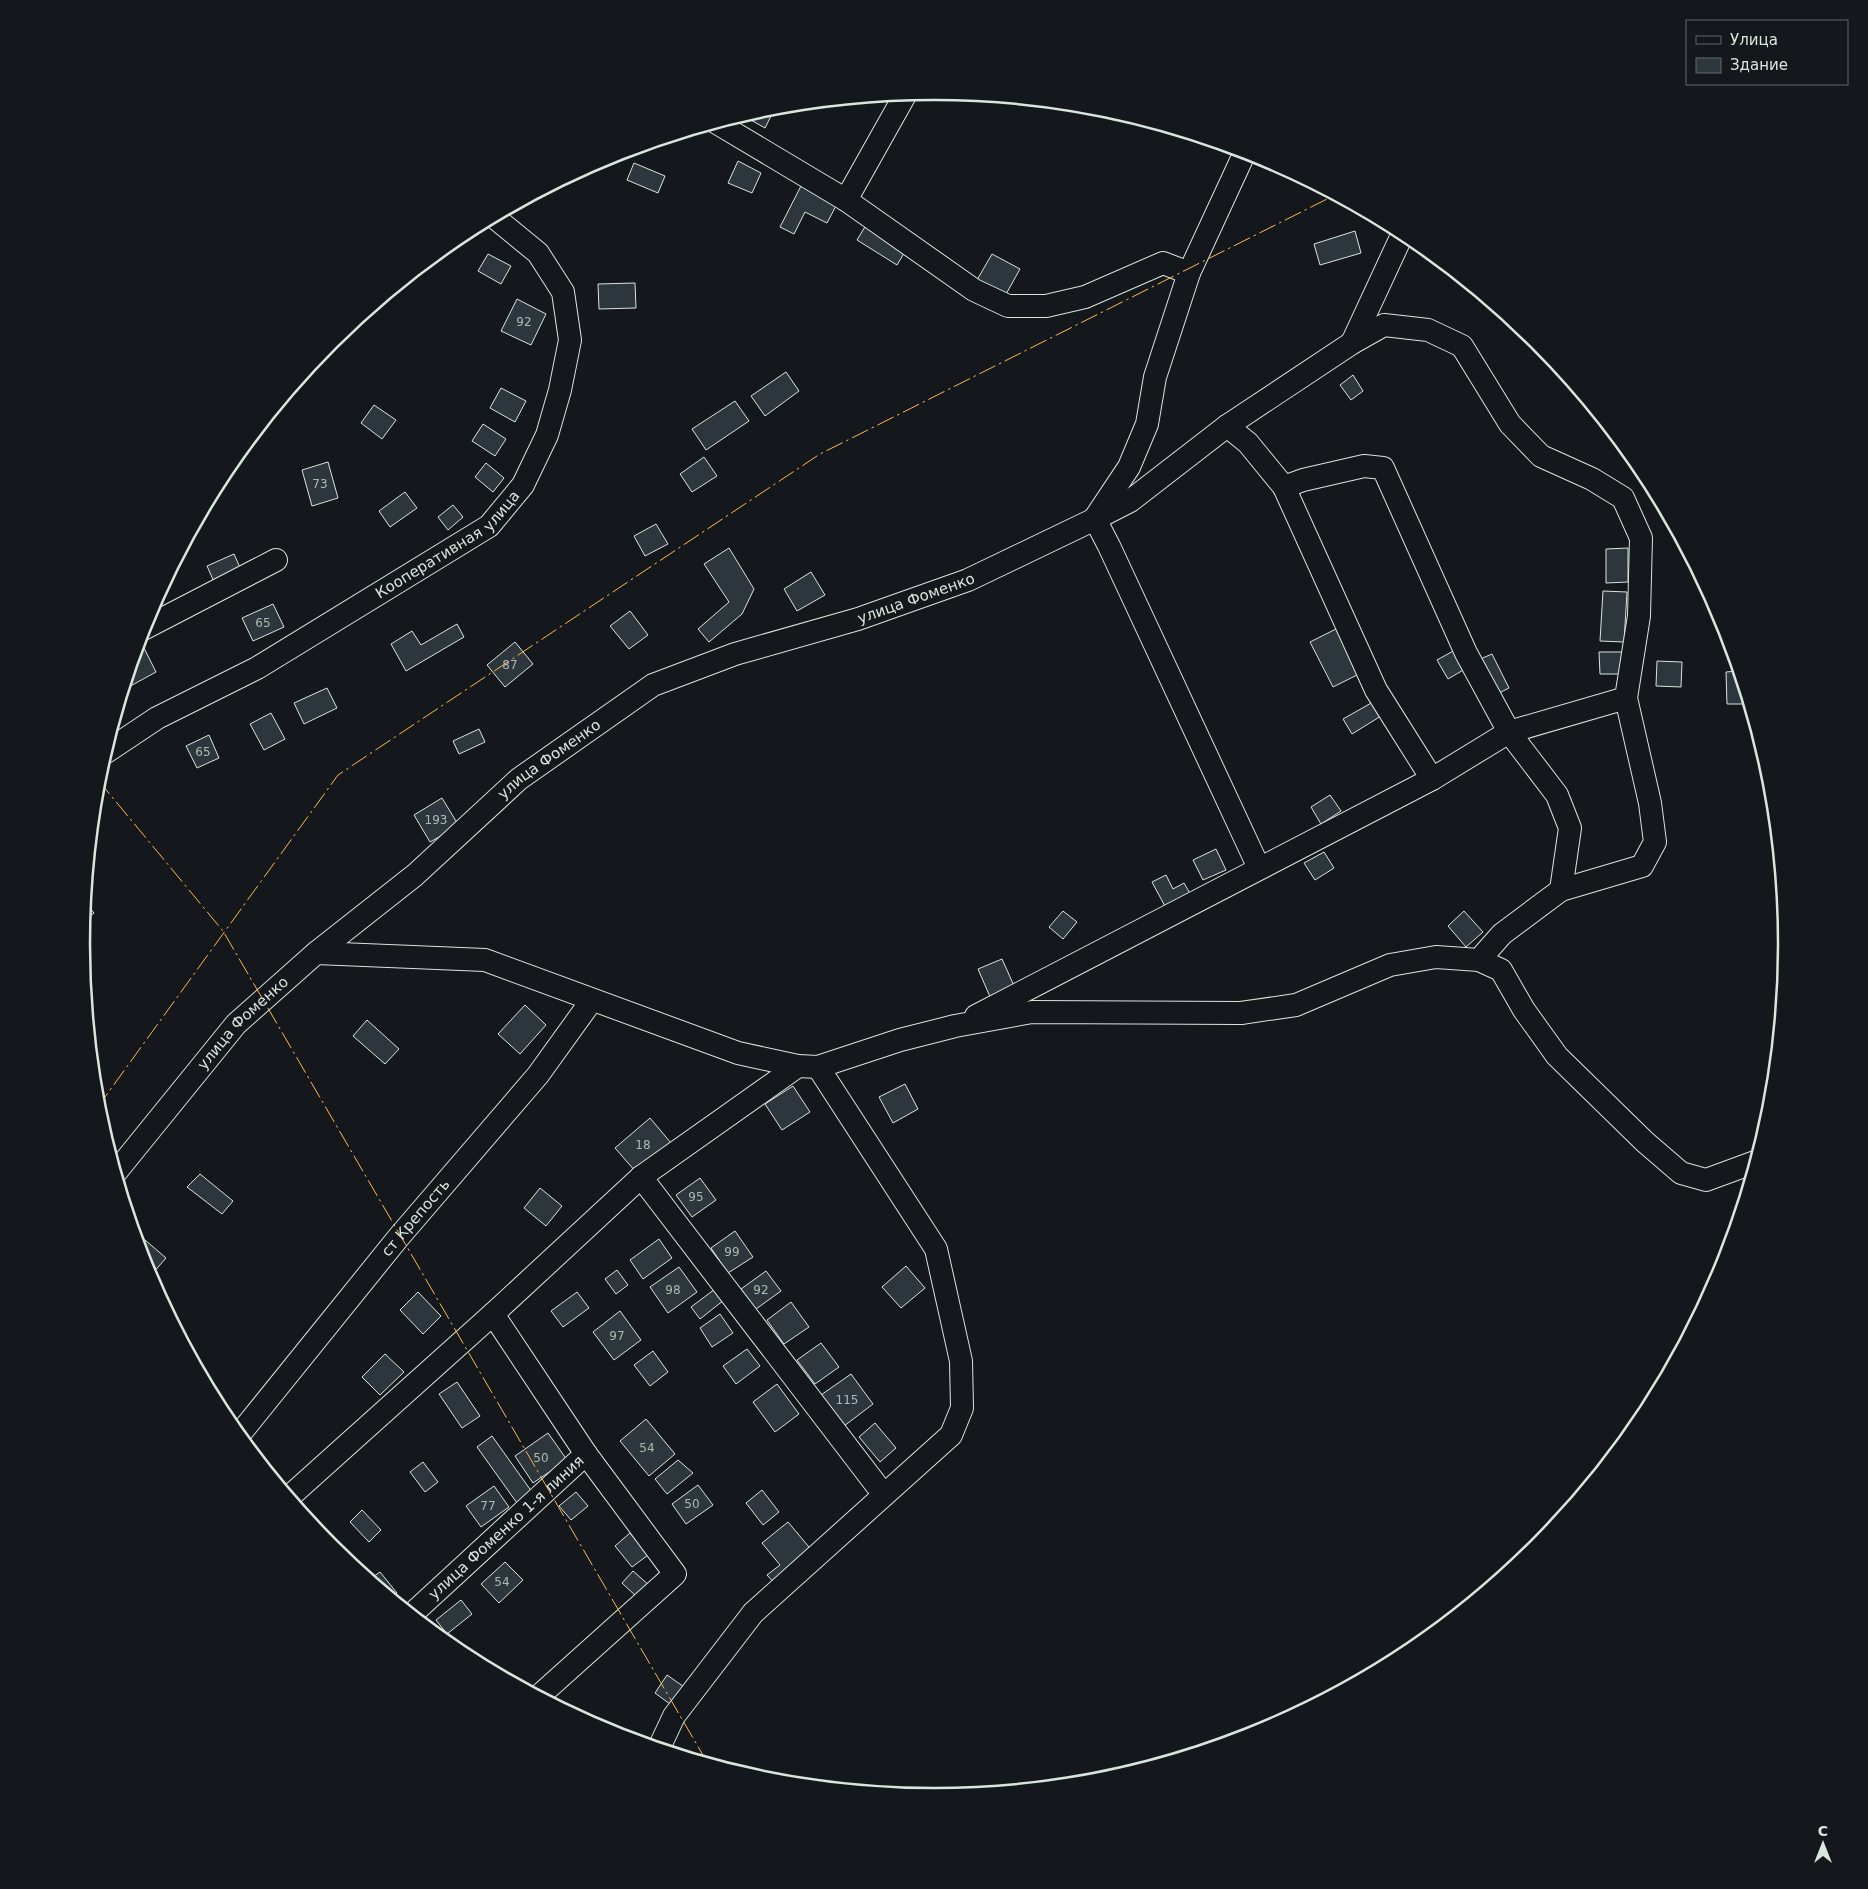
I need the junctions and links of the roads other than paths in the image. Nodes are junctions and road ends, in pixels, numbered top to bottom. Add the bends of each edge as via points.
1 (902, 101) edge
2 (724, 127) edge
3 (1242, 159) edge
4 (846, 200) junction
5 (500, 222) edge
6 (1399, 241) edge
7 (1189, 273) junction
8 (1352, 343) junction
9 (1227, 426) junction
10 (1284, 488) junction
11 (1095, 519) junction
12 (276, 560) dead end
13 (153, 624) edge
14 (1626, 698) junction
15 (1509, 732) junction
16 (114, 747) edge
17 (1432, 778) junction
18 (1259, 868) junction
19 (1561, 890) junction
20 (316, 953) junction
21 (1479, 960) junction
22 (592, 1000) junction
23 (955, 1026) junction
24 (808, 1066) junction
25 (1749, 1164) edge
26 (120, 1167) edge
27 (641, 1177) junction
28 (493, 1314) junction
29 (244, 1429) edge
30 (586, 1454) junction
31 (293, 1494) edge
32 (884, 1496) junction
33 (416, 1611) edge
34 (544, 1692) edge
35 (660, 1743) edge

1 - 4 street
2 - 4 street
3 - 7 street
4 - 7 street via 974,290 1008,306 1046,306 1085,297 1163,263
5 - 16 street, Кооперативная улица via 538,253 563,292 570,340 547,434 523,485 489,526 257,668 157,718
6 - 8 street
7 - 11 street via 1154,378 1147,424 1128,467
8 - 9 street, улица Фоменко
8 - 14 street, улица Фоменко via 1384,325 1428,330 1462,346 1510,424 1541,456 1592,479 1624,498 1641,538 1639,616
9 - 10 street via 1248,443
9 - 11 street, улица Фоменко via 1130,501
10 - 15 street via 1303,480 1364,466 1383,468 1466,652
10 - 17 street via 1376,690
11 - 18 street
11 - 20 street, улица Фоменко via 968,580 858,619 735,654 653,685 519,778 415,875
12 - 13 street
14 - 15 street
14 - 19 street via 1650,803 1655,842 1642,866
15 - 17 street
15 - 19 street via 1557,794 1570,828
17 - 18 street
18 - 23 street
19 - 21 street via 1502,934
20 - 22 street via 485,960
20 - 26 street, улица Фоменко via 236,1024
21 - 23 street via 1436,957 1390,965 1296,1005 1241,1012 1032,1012
21 - 25 street via 1501,970 1524,1010 1557,1056 1681,1173 1706,1180
22 - 24 street via 738,1053
22 - 29 street, ст Крепость via 538,1075 398,1238
23 - 24 street
24 - 27 street
24 - 32 street via 936,1249 961,1361 962,1408 951,1435
27 - 28 street
27 - 32 street
28 - 30 street, улица Фоменко 1-я линия
28 - 31 street
30 - 33 street, улица Фоменко 1-я линия
30 - 34 street via 675,1574
32 - 35 street via 753,1613 674,1716

